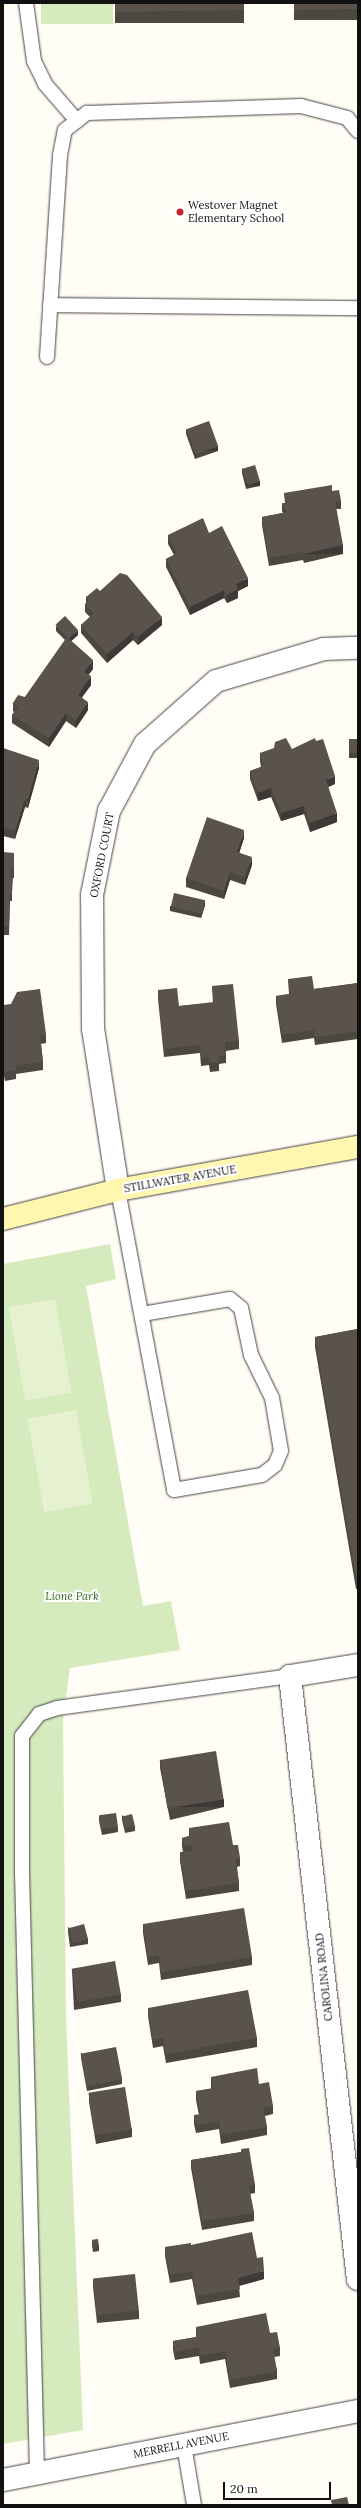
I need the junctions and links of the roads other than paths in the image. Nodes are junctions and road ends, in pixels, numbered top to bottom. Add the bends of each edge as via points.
1 (26, 3) edge
2 (77, 121) junction
3 (358, 131) edge
4 (50, 305) junction
5 (358, 308) edge
6 (47, 357) dead end
7 (358, 648) edge
8 (358, 1147) edge
9 (118, 1190) junction
10 (3, 1219) edge
11 (142, 1314) junction
12 (358, 1665) edge
13 (290, 1676) junction
14 (358, 2279) edge
15 (358, 2411) edge
16 (184, 2445) junction
17 (37, 2473) junction
18 (3, 2480) edge
19 (194, 2505) edge

1 - 2 lane via 34,61 45,84
2 - 3 lane via 87,113 301,106 347,118
2 - 4 lane via 65,130 60,155
4 - 5 lane
4 - 6 lane
7 - 9 street, OXFORD COURT via 324,649 216,681 145,744 109,811 92,895 93,1029
8 - 9 main road, STILLWATER AVENUE
9 - 10 main road, STILLWATER AVENUE
9 - 11 lane
11 - 11 lane via 174,1490 262,1475 275,1465 281,1451 272,1398 251,1355 240,1308 230,1299
12 - 13 street
13 - 14 street, CAROLINA ROAD
13 - 17 lane via 57,1708 39,1714 22,1736 22,1873
15 - 16 street, MERRELL AVENUE
16 - 17 street, MERRELL AVENUE
16 - 19 lane
17 - 18 street, MERRELL AVENUE

